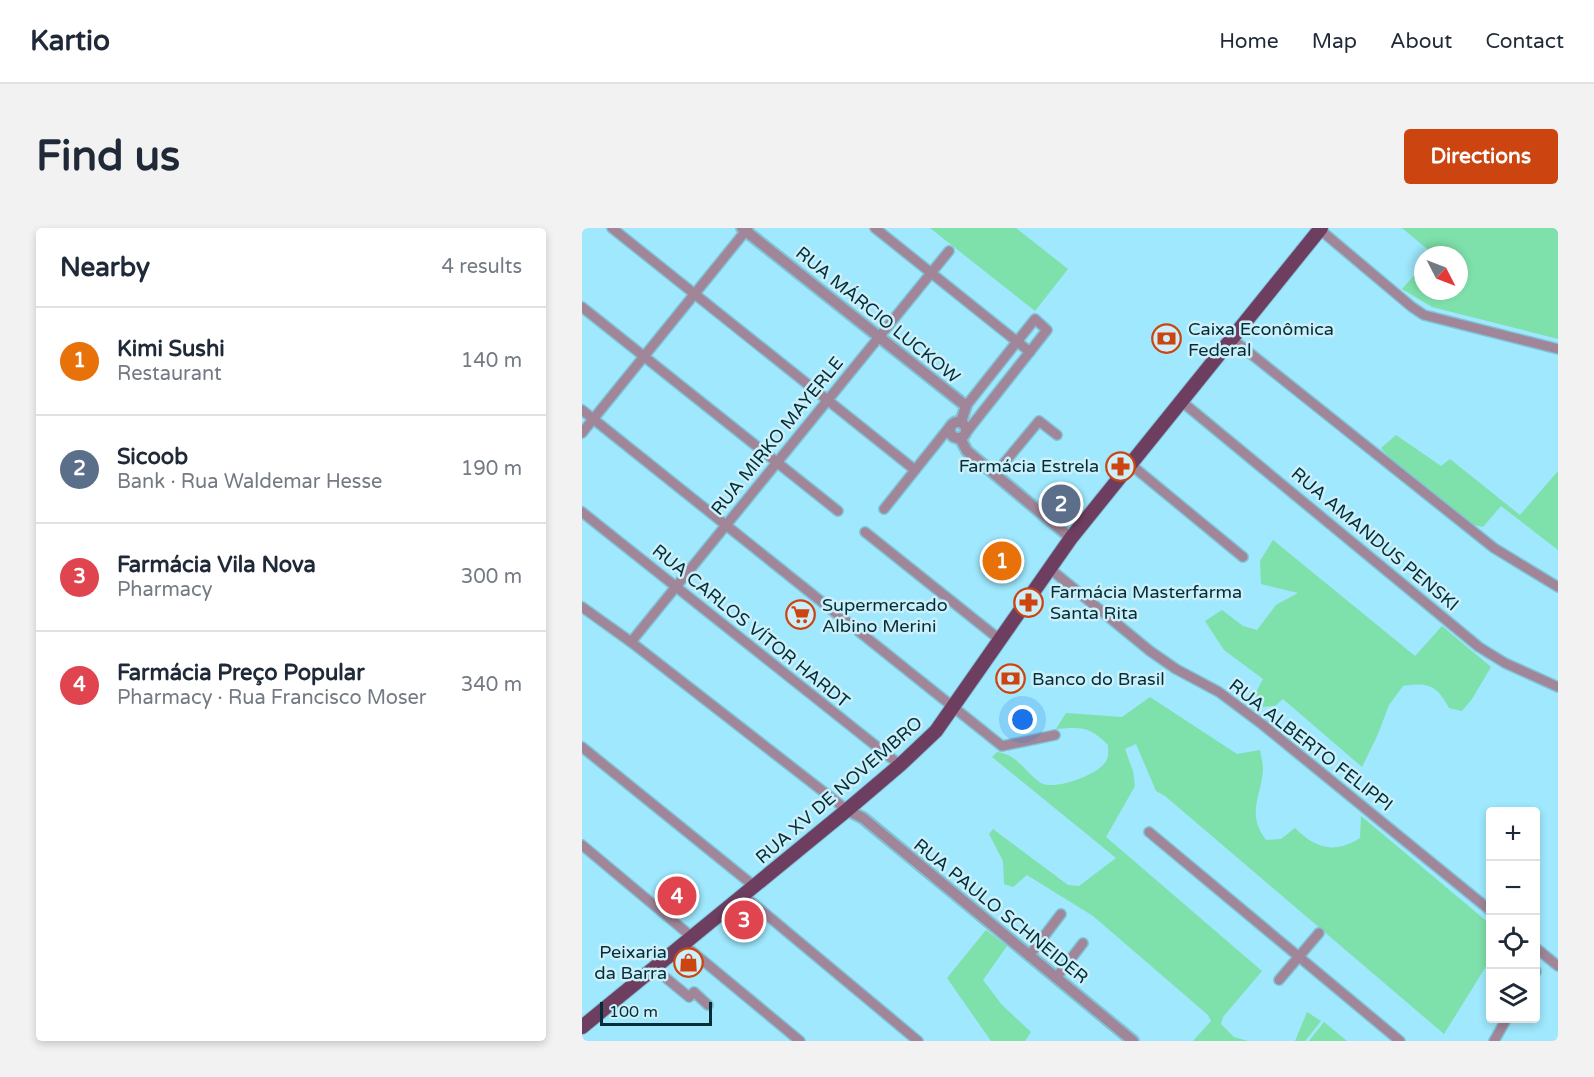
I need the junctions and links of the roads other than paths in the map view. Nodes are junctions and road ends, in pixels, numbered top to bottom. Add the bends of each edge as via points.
1 (612, 228) edge
2 (875, 228) edge
3 (745, 229) edge
4 (1320, 229) edge
5 (949, 251) dead end
6 (931, 273) junction
7 (694, 294) junction
8 (582, 307) edge
9 (879, 337) junction
10 (1231, 338) junction
11 (1017, 342) junction
12 (1558, 349) edge
13 (1030, 352) junction
14 (644, 356) junction
15 (827, 400) junction
16 (1181, 401) junction
17 (966, 406) junction
18 (582, 410) edge
19 (593, 419) junction
20 (956, 423) junction
21 (582, 433) edge
22 (1057, 435) dead end
23 (962, 436) junction
24 (777, 462) junction
25 (1130, 464) junction
26 (915, 470) junction
27 (995, 474) junction
28 (884, 509) dead end
29 (838, 510) dead end
30 (582, 512) edge
31 (726, 525) junction
32 (865, 532) dead end
33 (1071, 538) junction
34 (1243, 557) dead end
35 (1049, 568) junction
36 (676, 587) junction
37 (1558, 587) edge
38 (582, 607) edge
39 (999, 639) junction
40 (631, 642) junction
41 (1558, 687) edge
42 (954, 706) junction
43 (1055, 735) dead end
44 (582, 747) edge
45 (900, 765) junction
46 (847, 810) junction
47 (1149, 832) dead end
48 (582, 845) edge
49 (754, 886) junction
50 (743, 895) junction
51 (1486, 907) edge
52 (1061, 914) dead end
53 (1319, 933) dead end
54 (688, 940) junction
55 (1083, 943) dead end
56 (1540, 951) edge
57 (1029, 956) junction
58 (1299, 957) junction
59 (1558, 966) edge
60 (654, 968) junction
61 (1056, 978) junction
62 (1280, 980) dead end
63 (708, 1005) dead end
64 (1505, 1023) edge
65 (582, 1027) edge
66 (1399, 1040) edge
67 (800, 1041) edge
68 (918, 1041) edge
69 (1133, 1041) edge
70 (1494, 1041) edge

1 - 7 street
2 - 6 street
3 - 7 street
3 - 9 street, RUA MÁRCIO LUCKOW
4 - 10 main road, RUA XV DE NOVEMBRO
4 - 12 street via 1424,315
5 - 6 street, RUA MIRKO MAYERLE
6 - 9 street, RUA MIRKO MAYERLE
6 - 11 street
7 - 14 street
7 - 15 street
8 - 14 street
9 - 15 street, RUA MIRKO MAYERLE
9 - 17 street, RUA MÁRCIO LUCKOW
10 - 16 main road, RUA XV DE NOVEMBRO
10 - 37 street via 1494,548
11 - 13 street
11 - 13 street via 1035,320 1047,330
11 - 17 street
13 - 23 street
14 - 19 street
14 - 24 street
15 - 24 street, RUA MIRKO MAYERLE
15 - 26 street
16 - 25 main road, RUA XV DE NOVEMBRO
16 - 41 street, RUA AMANDUS PENSKI via 1479,647
17 - 20 street
18 - 19 street
19 - 21 street
19 - 31 street
20 - 23 street via 950,434 954,438
20 - 26 street
22 - 27 street via 1039,421
23 - 27 street via 968,451
24 - 29 street
24 - 31 street, RUA MIRKO MAYERLE
25 - 33 main road, RUA XV DE NOVEMBRO
25 - 34 street
26 - 28 street
27 - 33 street
30 - 36 street, RUA CARLOS VÍTOR HARDT
31 - 36 street, RUA MIRKO MAYERLE
31 - 42 street
32 - 39 street
33 - 35 main road, RUA XV DE NOVEMBRO
35 - 39 main road, RUA XV DE NOVEMBRO
35 - 51 street, RUA ALBERTO FELIPPI via 1150,651 1219,692 1263,724
36 - 40 street, RUA MIRKO MAYERLE
36 - 45 street, RUA CARLOS VÍTOR HARDT
38 - 40 street
39 - 42 main road, RUA XV DE NOVEMBRO
40 - 46 street
42 - 43 street via 1002,746
42 - 45 main road, RUA XV DE NOVEMBRO
44 - 49 street
45 - 46 main road, RUA XV DE NOVEMBRO
46 - 49 main road, RUA XV DE NOVEMBRO
46 - 57 street, RUA PAULO SCHNEIDER via 863,818
47 - 58 street
48 - 54 street
49 - 50 main road, RUA XV DE NOVEMBRO
50 - 54 main road, RUA XV DE NOVEMBRO
50 - 68 street
52 - 57 street
53 - 58 street
54 - 60 main road, RUA XV DE NOVEMBRO
54 - 67 street
55 - 61 street
56 - 59 street
57 - 61 street, RUA PAULO SCHNEIDER
58 - 62 street
58 - 66 street
60 - 63 street via 688,997 694,992
60 - 65 main road, RUA XV DE NOVEMBRO
61 - 69 street, RUA PAULO SCHNEIDER
64 - 70 street

